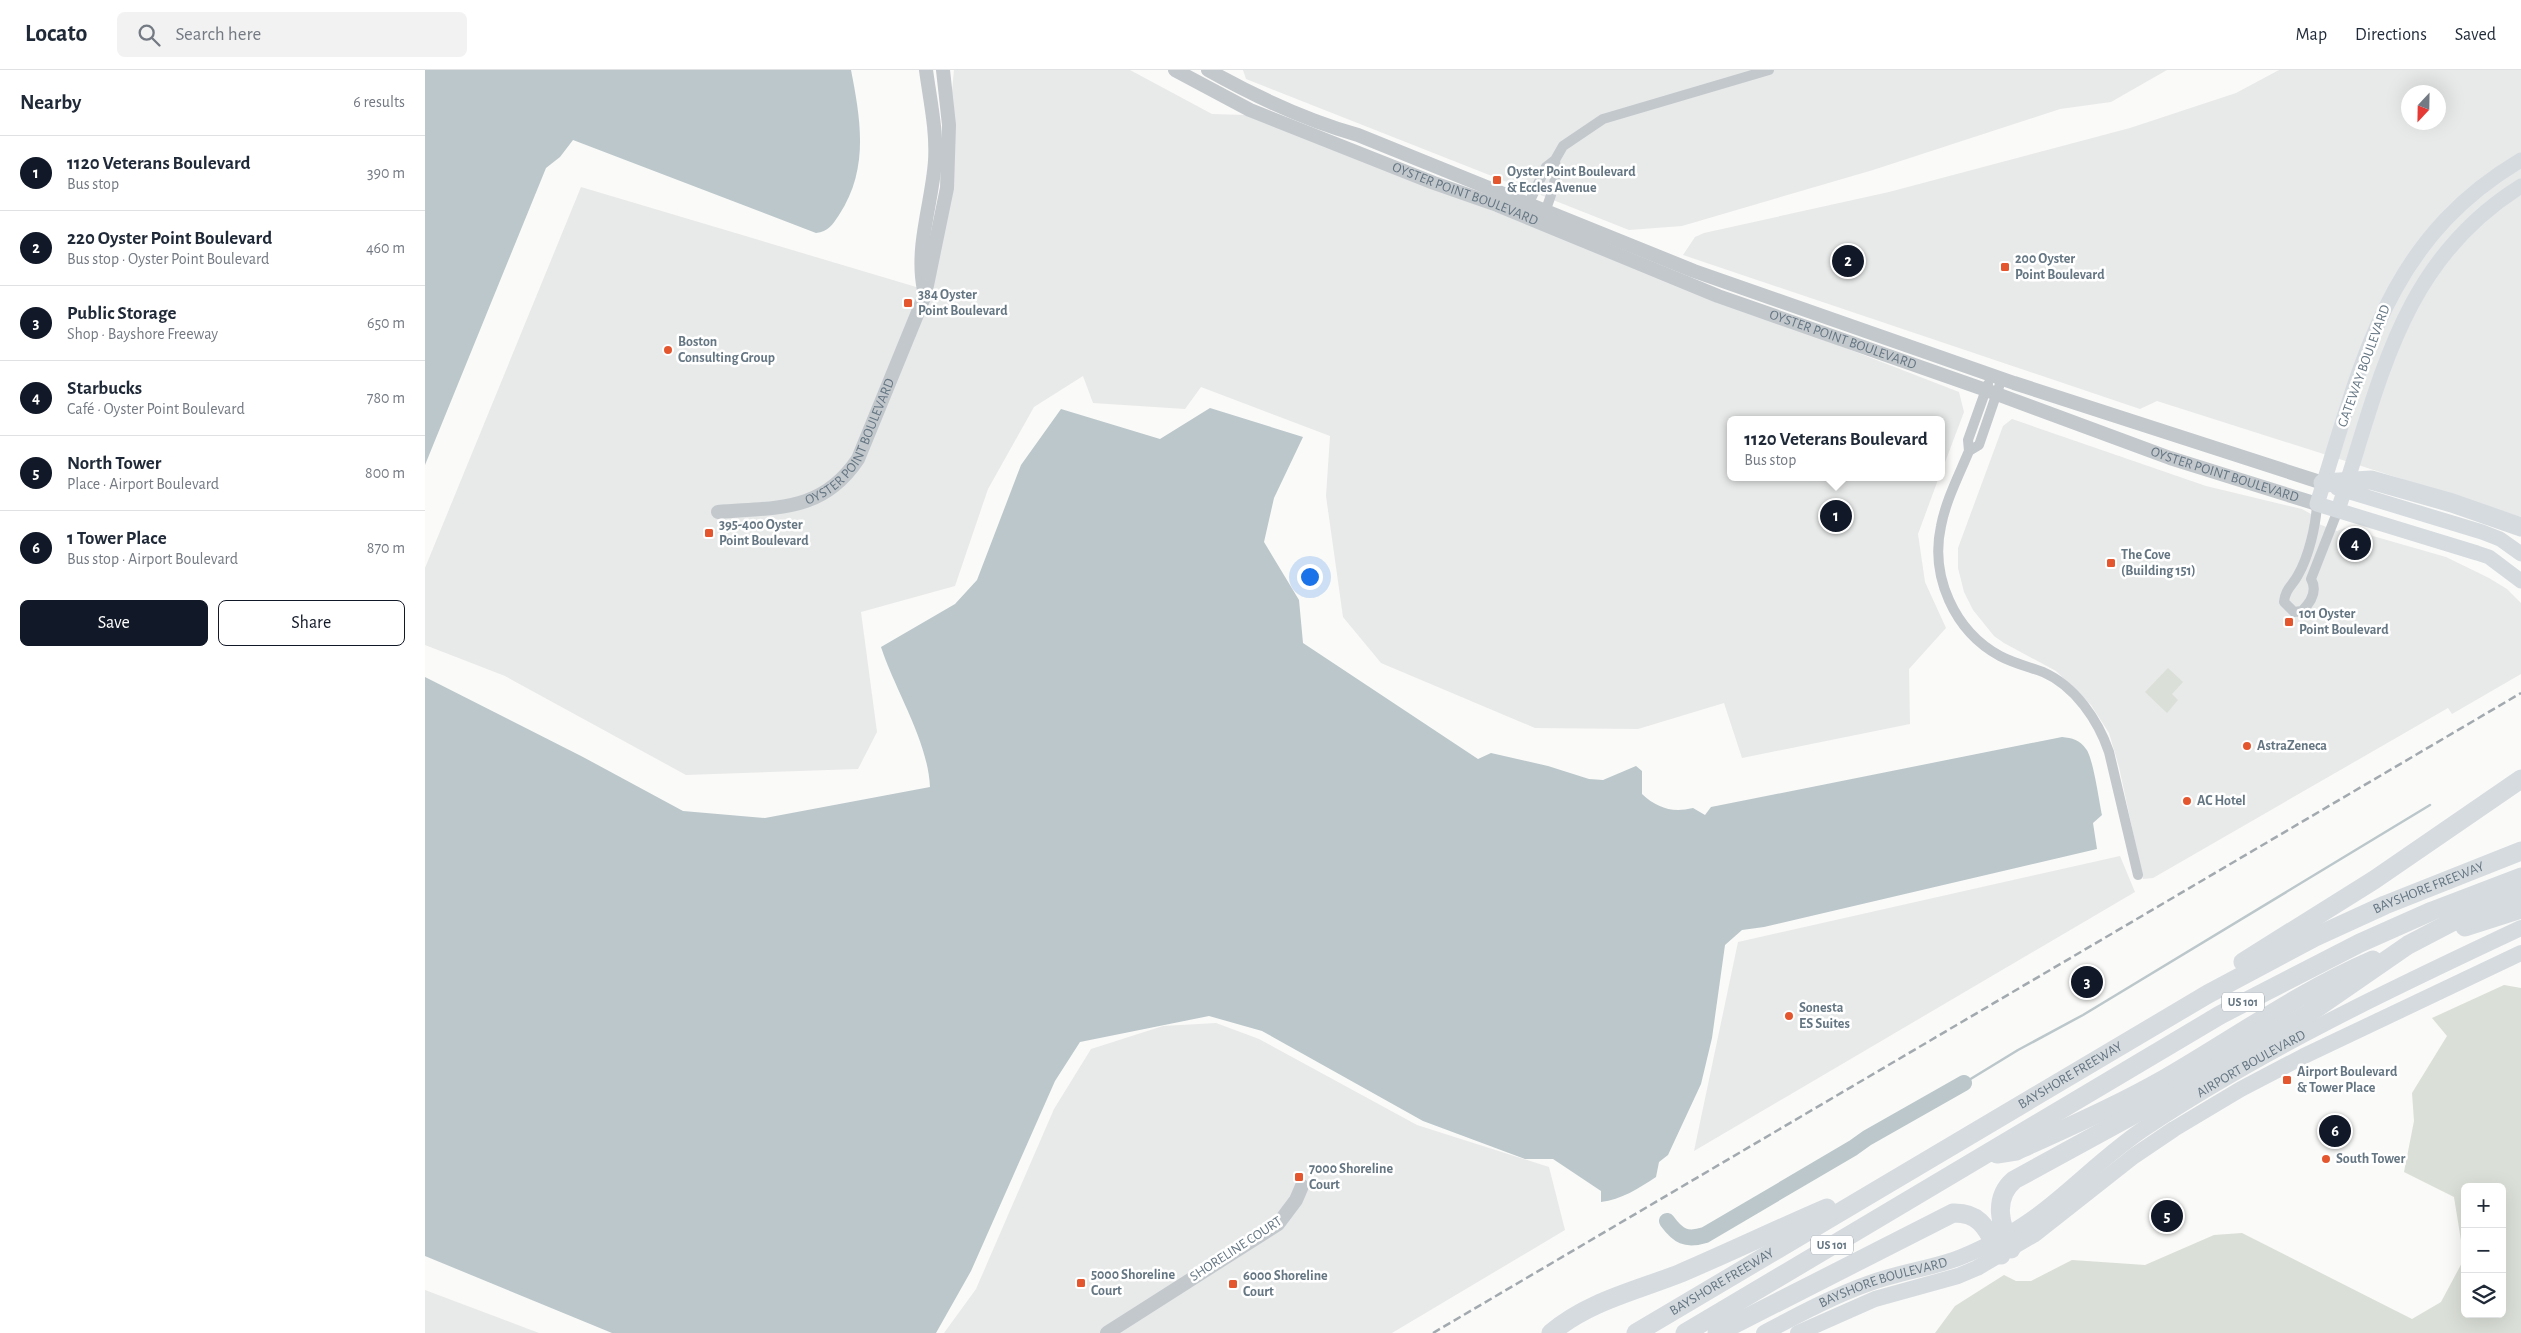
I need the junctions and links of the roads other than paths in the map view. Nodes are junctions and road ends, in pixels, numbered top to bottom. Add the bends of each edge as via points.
1 (926, 70) edge
2 (943, 70) edge
3 (1175, 70) edge
4 (1208, 70) edge
5 (1230, 70) edge
6 (1769, 70) edge
7 (1237, 87) junction
8 (1235, 103) junction
9 (1555, 160) junction
10 (2521, 160) edge
11 (941, 165) junction
12 (2521, 186) edge
13 (1526, 209) junction
14 (1543, 216) junction
15 (1997, 376) junction
16 (1992, 392) junction
17 (2323, 483) junction
18 (2346, 486) junction
19 (2317, 504) junction
20 (2338, 510) junction
21 (718, 512) dead end
22 (2521, 527) edge
23 (2521, 554) edge
24 (2298, 576) junction
25 (2311, 578) junction
26 (2521, 581) edge
27 (2521, 779) edge
28 (2521, 851) edge
29 (2138, 875) dead end
30 (2521, 877) edge
31 (2521, 892) edge
32 (2521, 909) edge
33 (2521, 928) edge
34 (2521, 953) edge
35 (2041, 1094) junction
36 (1980, 1157) junction
37 (1888, 1183) junction
38 (1302, 1186) dead end
39 (2003, 1246) junction
40 (1107, 1333) edge
41 (1551, 1333) edge
42 (1636, 1333) edge
43 (1685, 1333) edge
44 (1717, 1333) edge
45 (1764, 1333) edge
46 (1799, 1333) edge

1 - 11 street, OYSTER POINT BOULEVARD
2 - 11 street, OYSTER POINT BOULEVARD via 949,125
3 - 8 street, OYSTER POINT BOULEVARD
4 - 7 street, OYSTER POINT BOULEVARD
5 - 7 street
6 - 9 street via 1603,119 1563,146
7 - 8 street
7 - 13 street, OYSTER POINT BOULEVARD via 1309,119 1358,135
8 - 13 street, OYSTER POINT BOULEVARD via 1434,182
9 - 13 street via 1546,167
9 - 14 street via 1555,185
10 - 17 main road, GATEWAY BOULEVARD via 2456,207 2433,231 2401,276 2375,330
11 - 21 street, OYSTER POINT BOULEVARD via 947,188 925,296 858,459 847,475 820,496 802,503
12 - 18 main road, GATEWAY BOULEVARD via 2493,205 2462,233 2431,269 2416,293 2393,344
13 - 14 street, OYSTER POINT BOULEVARD
14 - 15 street, OYSTER POINT BOULEVARD
14 - 16 street, OYSTER POINT BOULEVARD via 1718,296
15 - 16 street
15 - 17 street, OYSTER POINT BOULEVARD
16 - 19 street, OYSTER POINT BOULEVARD via 2171,458
16 - 29 street via 1968,440 1969,451 1941,527 1939,561 1945,590 1956,615 1981,642 1999,655 2054,679 2081,701 2109,752
17 - 18 highway
17 - 19 main road, GATEWAY BOULEVARD
18 - 20 main road, GATEWAY BOULEVARD
18 - 22 highway via 2371,480
18 - 23 main road via 2482,532 2500,539
19 - 20 main road, OYSTER POINT BOULEVARD
19 - 24 street via 2316,523
20 - 25 street
20 - 26 main road, OYSTER POINT BOULEVARD via 2489,557
24 - 25 street
24 - 25 street via 2284,602 2294,612 2301,610 2312,598
27 - 35 highway via 2374,880 2307,920
28 - 35 highway, BAYSHORE FREEWAY / US 101 via 2400,898 2307,941 2208,994
30 - 36 highway, BAYSHORE FREEWAY / US 101 via 2395,927 2270,988
31 - 39 highway via 2408,945 2311,1012 2014,1180 2007,1186 2000,1203
32 - 36 highway via 2391,953 2303,994 2168,1077 2104,1111 2016,1151
33 - 39 main road, AIRPORT BOULEVARD via 2389,990 2202,1092 2106,1158
34 - 39 main road, AIRPORT BOULEVARD via 2241,1088 2147,1147 2047,1225
35 - 37 highway, BAYSHORE FREEWAY / US 101
36 - 43 highway, BAYSHORE FREEWAY / US 101
37 - 41 highway via 1674,1276 1595,1304
37 - 42 highway, BAYSHORE FREEWAY / US 101
38 - 40 street, SHORELINE COURT via 1278,1224
39 - 44 highway via 1980,1220 1953,1213
39 - 45 main road, BAYSHORE BOULEVARD via 1889,1276 1849,1291
39 - 46 main road, BAYSHORE BOULEVARD via 1958,1276 1875,1298

